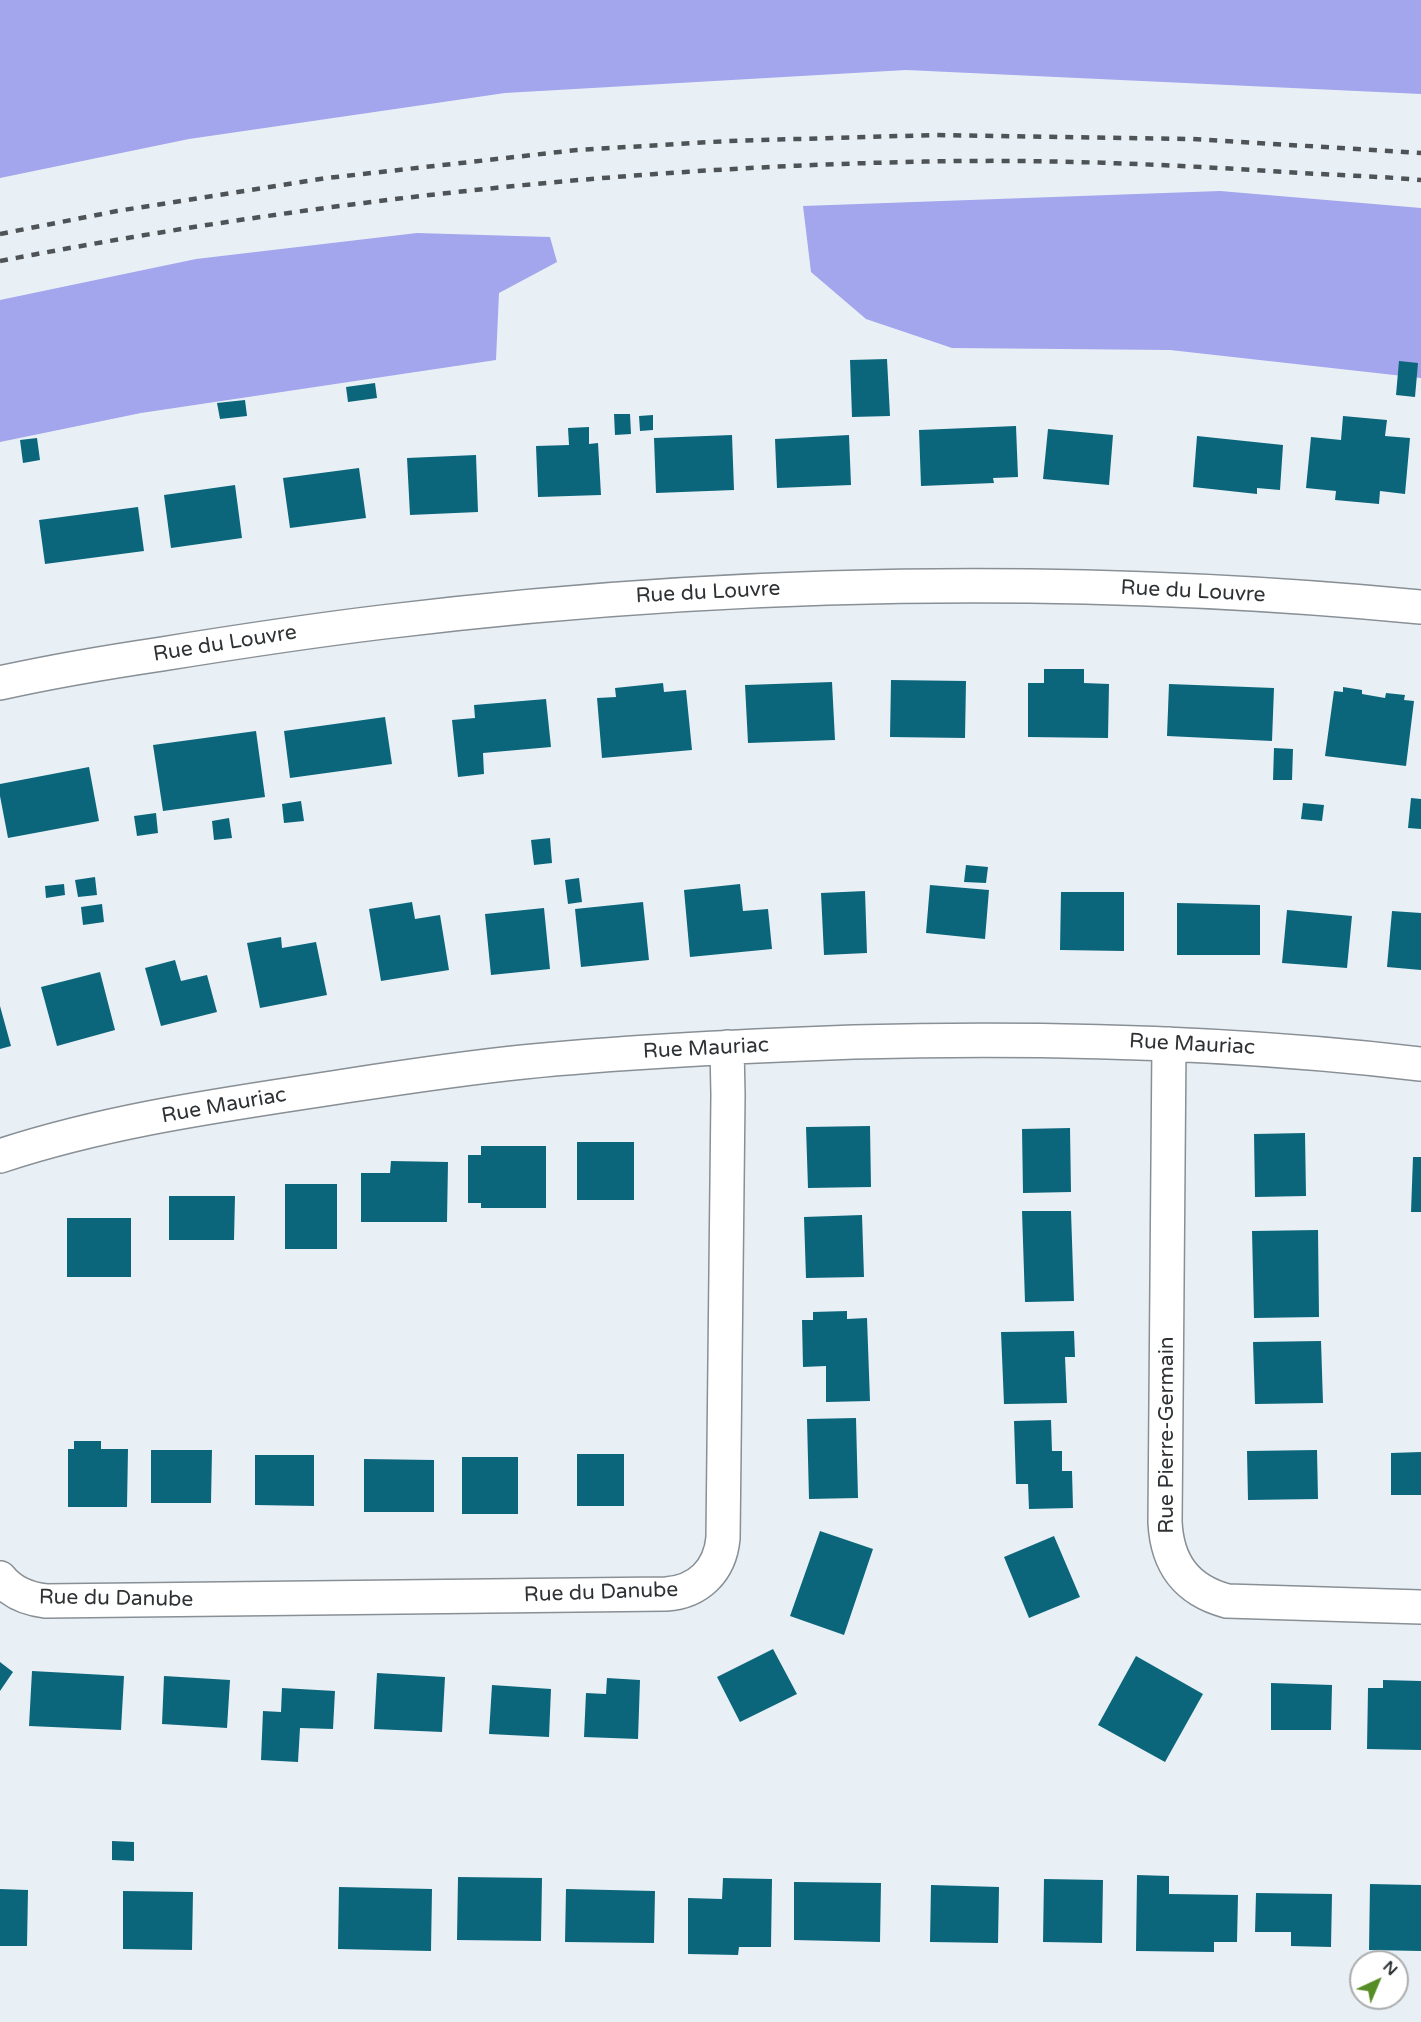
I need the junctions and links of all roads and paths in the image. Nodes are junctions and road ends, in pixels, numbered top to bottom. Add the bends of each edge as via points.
1 (1421, 607) edge
2 (0, 683) edge
3 (1169, 1044) junction
4 (727, 1047) junction
5 (1421, 1064) edge
6 (0, 1156) edge
7 (0, 1578) edge
8 (1421, 1607) edge

1 - 2 street, Rue du Louvre via 1123,589 942,586 667,594 344,626
3 - 4 street, Rue Mauriac via 945,1040
3 - 5 street, Rue Mauriac
3 - 8 street, Rue Pierre-Germain via 1169,1552 1192,1584 1227,1601
4 - 6 street, Rue Mauriac via 520,1062 323,1090 128,1122
4 - 7 street, Rue du Danube via 723,1538 713,1570 697,1585 666,1594 46,1601 24,1597

